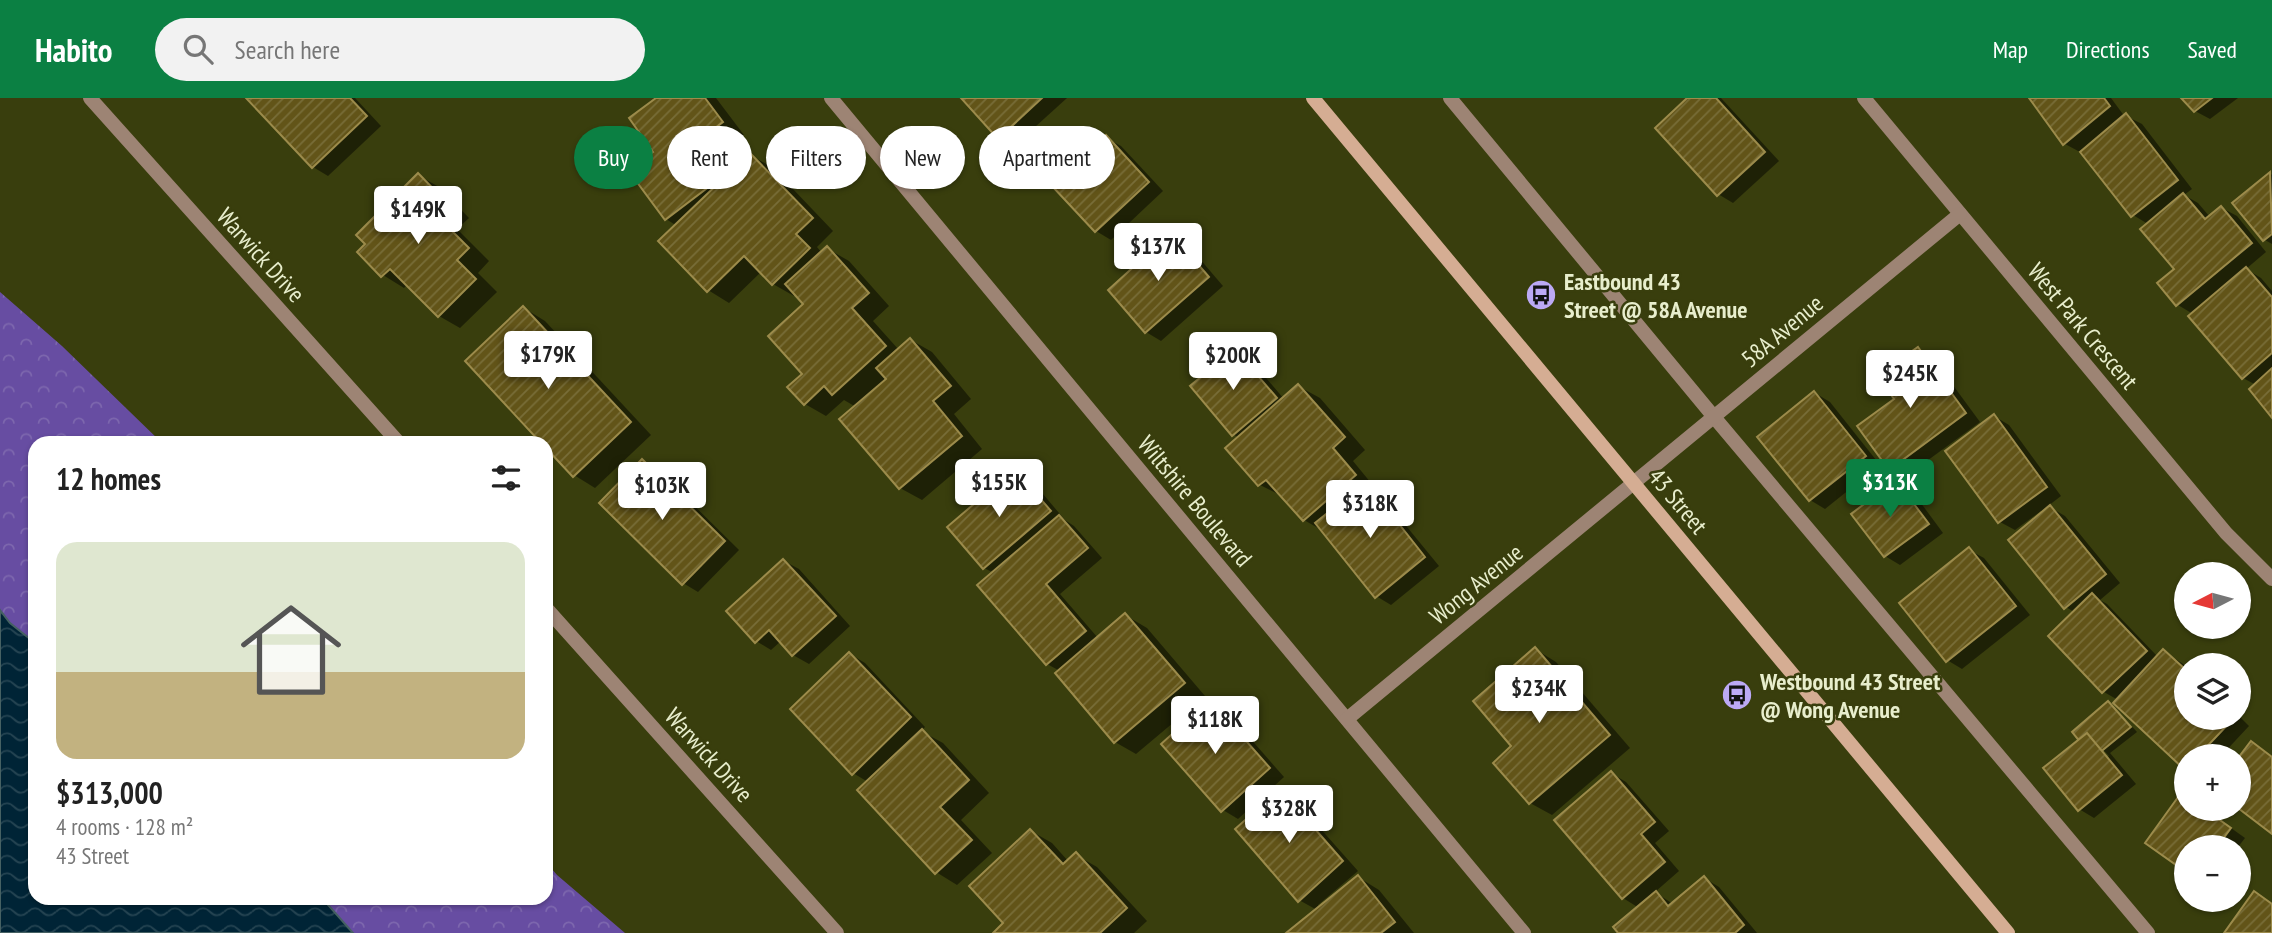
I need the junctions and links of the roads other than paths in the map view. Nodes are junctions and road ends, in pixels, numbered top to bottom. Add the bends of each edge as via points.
1 (90, 98) edge
2 (831, 98) edge
3 (1314, 98) edge
4 (1450, 98) edge
5 (1864, 98) edge
6 (1960, 214) junction
7 (1714, 418) junction
8 (392, 436) edge
9 (1634, 484) junction
10 (2272, 579) edge
11 (553, 616) edge
12 (1347, 719) junction
13 (837, 933) edge
14 (1524, 933) edge
15 (2008, 933) edge
16 (2148, 933) edge

1 - 8 street, Warwick Drive
2 - 12 street, Wiltshire Boulevard
3 - 9 street, 43 Street
4 - 7 street
5 - 6 street, West Park Crescent
6 - 7 street, 58A Avenue
6 - 10 street, West Park Crescent via 2226,533
7 - 9 street, 58A Avenue
7 - 16 street
9 - 12 street, Wong Avenue
9 - 15 street, 43 Street
11 - 13 street, Warwick Drive
12 - 14 street, Wiltshire Boulevard

